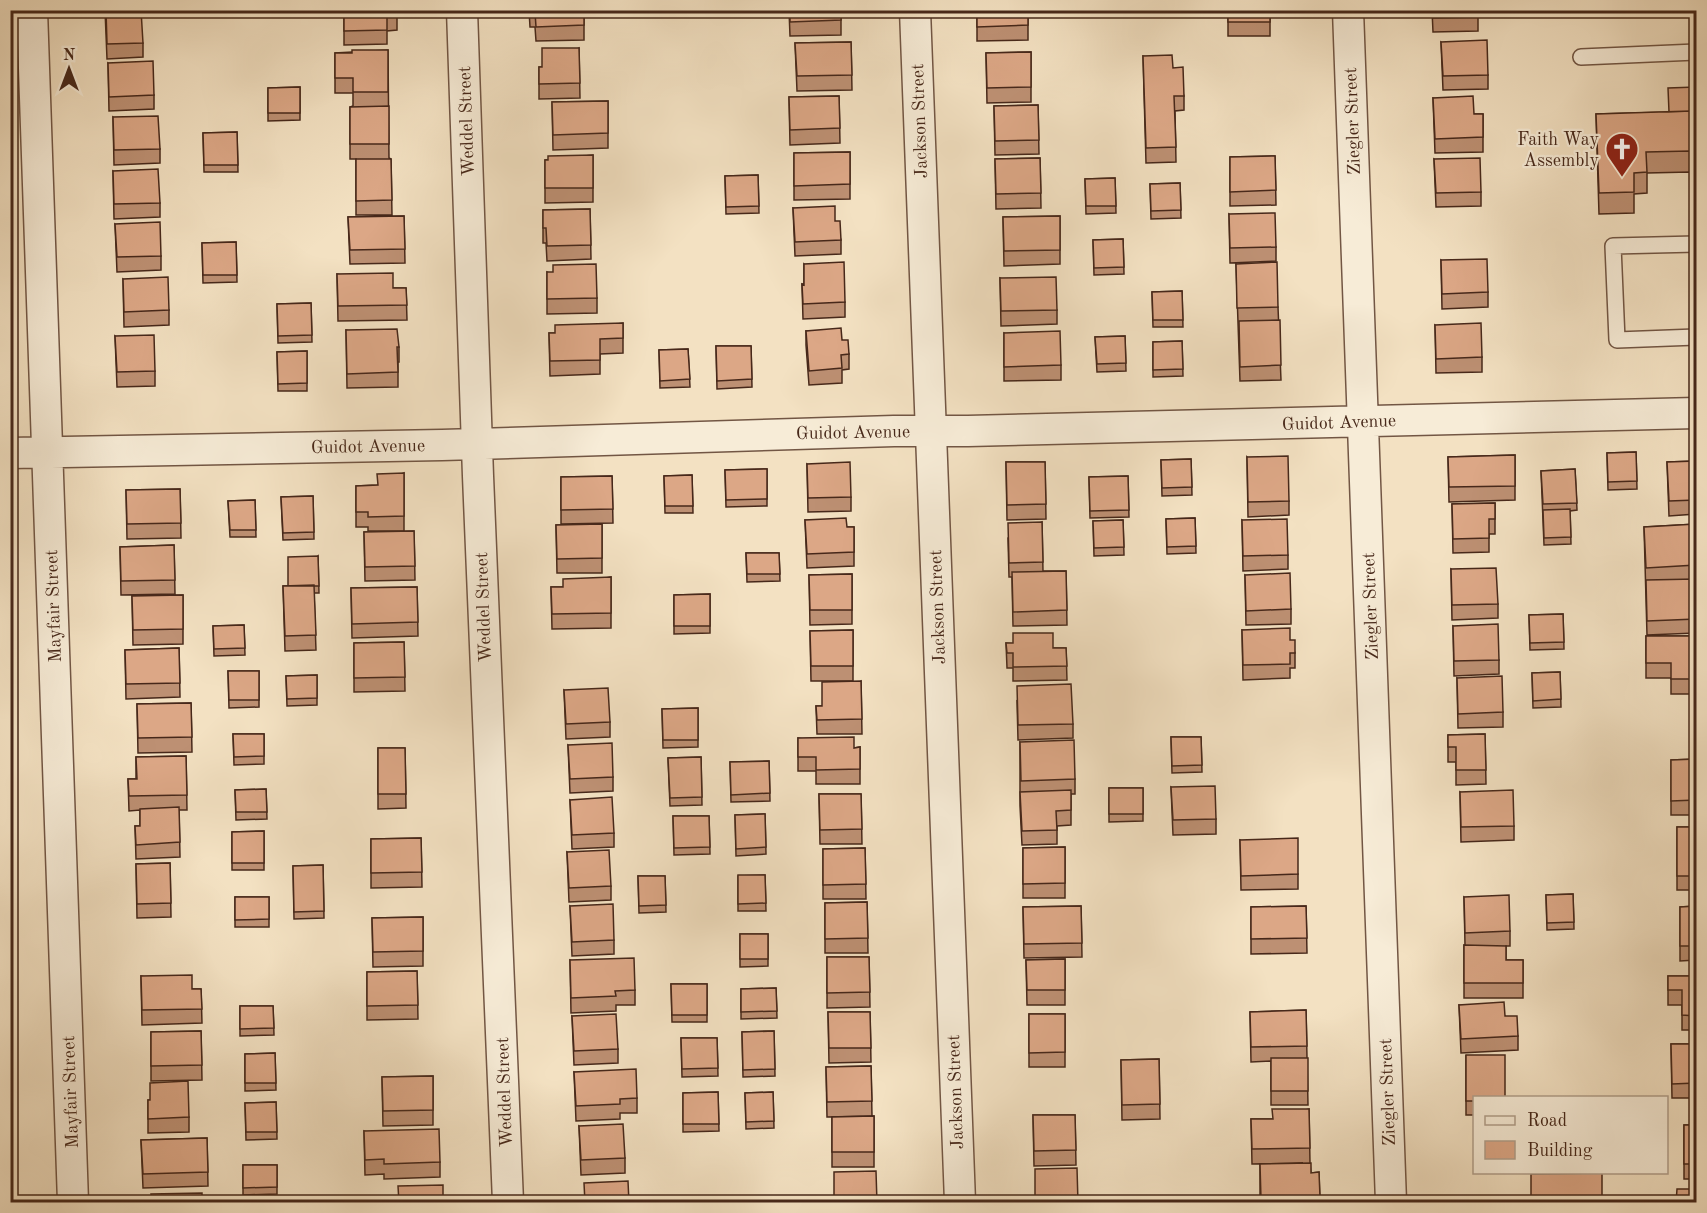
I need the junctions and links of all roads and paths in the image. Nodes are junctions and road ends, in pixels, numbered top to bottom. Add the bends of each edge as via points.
1 (32, 10) edge
2 (462, 10) edge
3 (915, 10) edge
4 (1348, 10) edge
5 (1696, 52) edge
6 (1581, 57) dead end
7 (1696, 244) edge
8 (1696, 337) edge
9 (1696, 413) edge
10 (1363, 421) junction
11 (930, 430) junction
12 (477, 443) junction
13 (48, 451) junction
14 (10, 453) edge
15 (74, 1203) edge
16 (508, 1203) edge
17 (960, 1203) edge
18 (1391, 1203) edge

1 - 13 street, Mayfair Street
2 - 12 street, Weddel Street
3 - 11 street, Jackson Street
4 - 10 street, Ziegler Street
5 - 6 lane
7 - 8 lane via 1613,246 1617,340
9 - 10 street, Guidot Avenue
10 - 11 street, Guidot Avenue
10 - 18 street, Ziegler Street
11 - 12 street, Guidot Avenue
11 - 17 street, Jackson Street
12 - 13 street, Guidot Avenue
12 - 16 street, Weddel Street
13 - 14 street, Guidot Avenue
13 - 15 street, Mayfair Street

